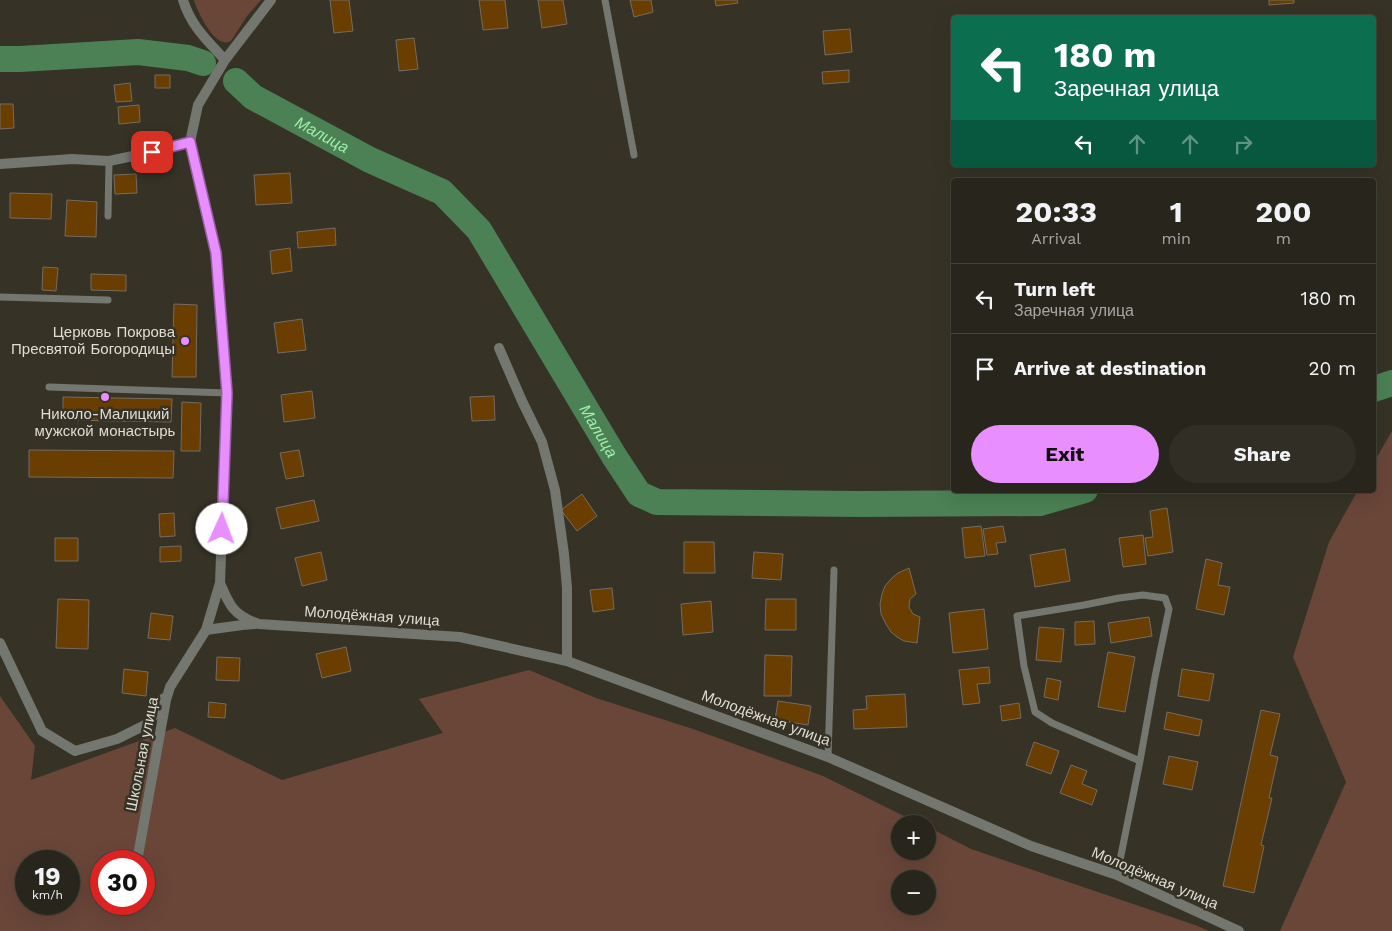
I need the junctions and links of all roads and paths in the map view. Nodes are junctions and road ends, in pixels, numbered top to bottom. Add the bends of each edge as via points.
1 (183, 0) edge
2 (271, 0) edge
3 (605, 0) edge
4 (225, 60) junction
5 (190, 142) junction
6 (634, 155) dead end
7 (109, 161) junction
8 (0, 164) edge
9 (108, 216) dead end
10 (0, 297) edge
11 (108, 300) dead end
12 (499, 348) dead end
13 (49, 387) dead end
14 (227, 393) junction
15 (834, 570) dead end
16 (220, 583) junction
17 (259, 624) junction
18 (206, 630) junction
19 (0, 644) edge
20 (567, 661) junction
21 (170, 687) junction
22 (828, 757) junction
23 (1140, 761) junction
24 (139, 850) edge
25 (1117, 875) junction
26 (1239, 931) edge

1 - 4 street via 195,27
2 - 4 street, Школьная улица
3 - 6 lane
4 - 5 street, Школьная улица via 198,105
5 - 7 street
5 - 14 street, Школьная улица via 216,253
7 - 8 street via 72,159
7 - 9 lane
10 - 11 lane
12 - 20 street via 542,442 555,490 567,588
13 - 14 lane
14 - 16 street, Школьная улица
15 - 22 lane
16 - 17 street, Молодёжная улица via 235,612
16 - 18 street, Школьная улица
17 - 18 street, Молодёжная улица
17 - 20 street, Молодёжная улица via 460,637
18 - 21 street, Школьная улица
19 - 21 street via 42,731 75,751 117,739 149,723
20 - 22 street, Молодёжная улица
21 - 24 street, Школьная улица
22 - 25 street, Молодёжная улица via 1031,846
23 - 23 lane via 1169,609 1165,598 1143,595 1017,616 1035,712
23 - 25 lane
25 - 26 street, Молодёжная улица

